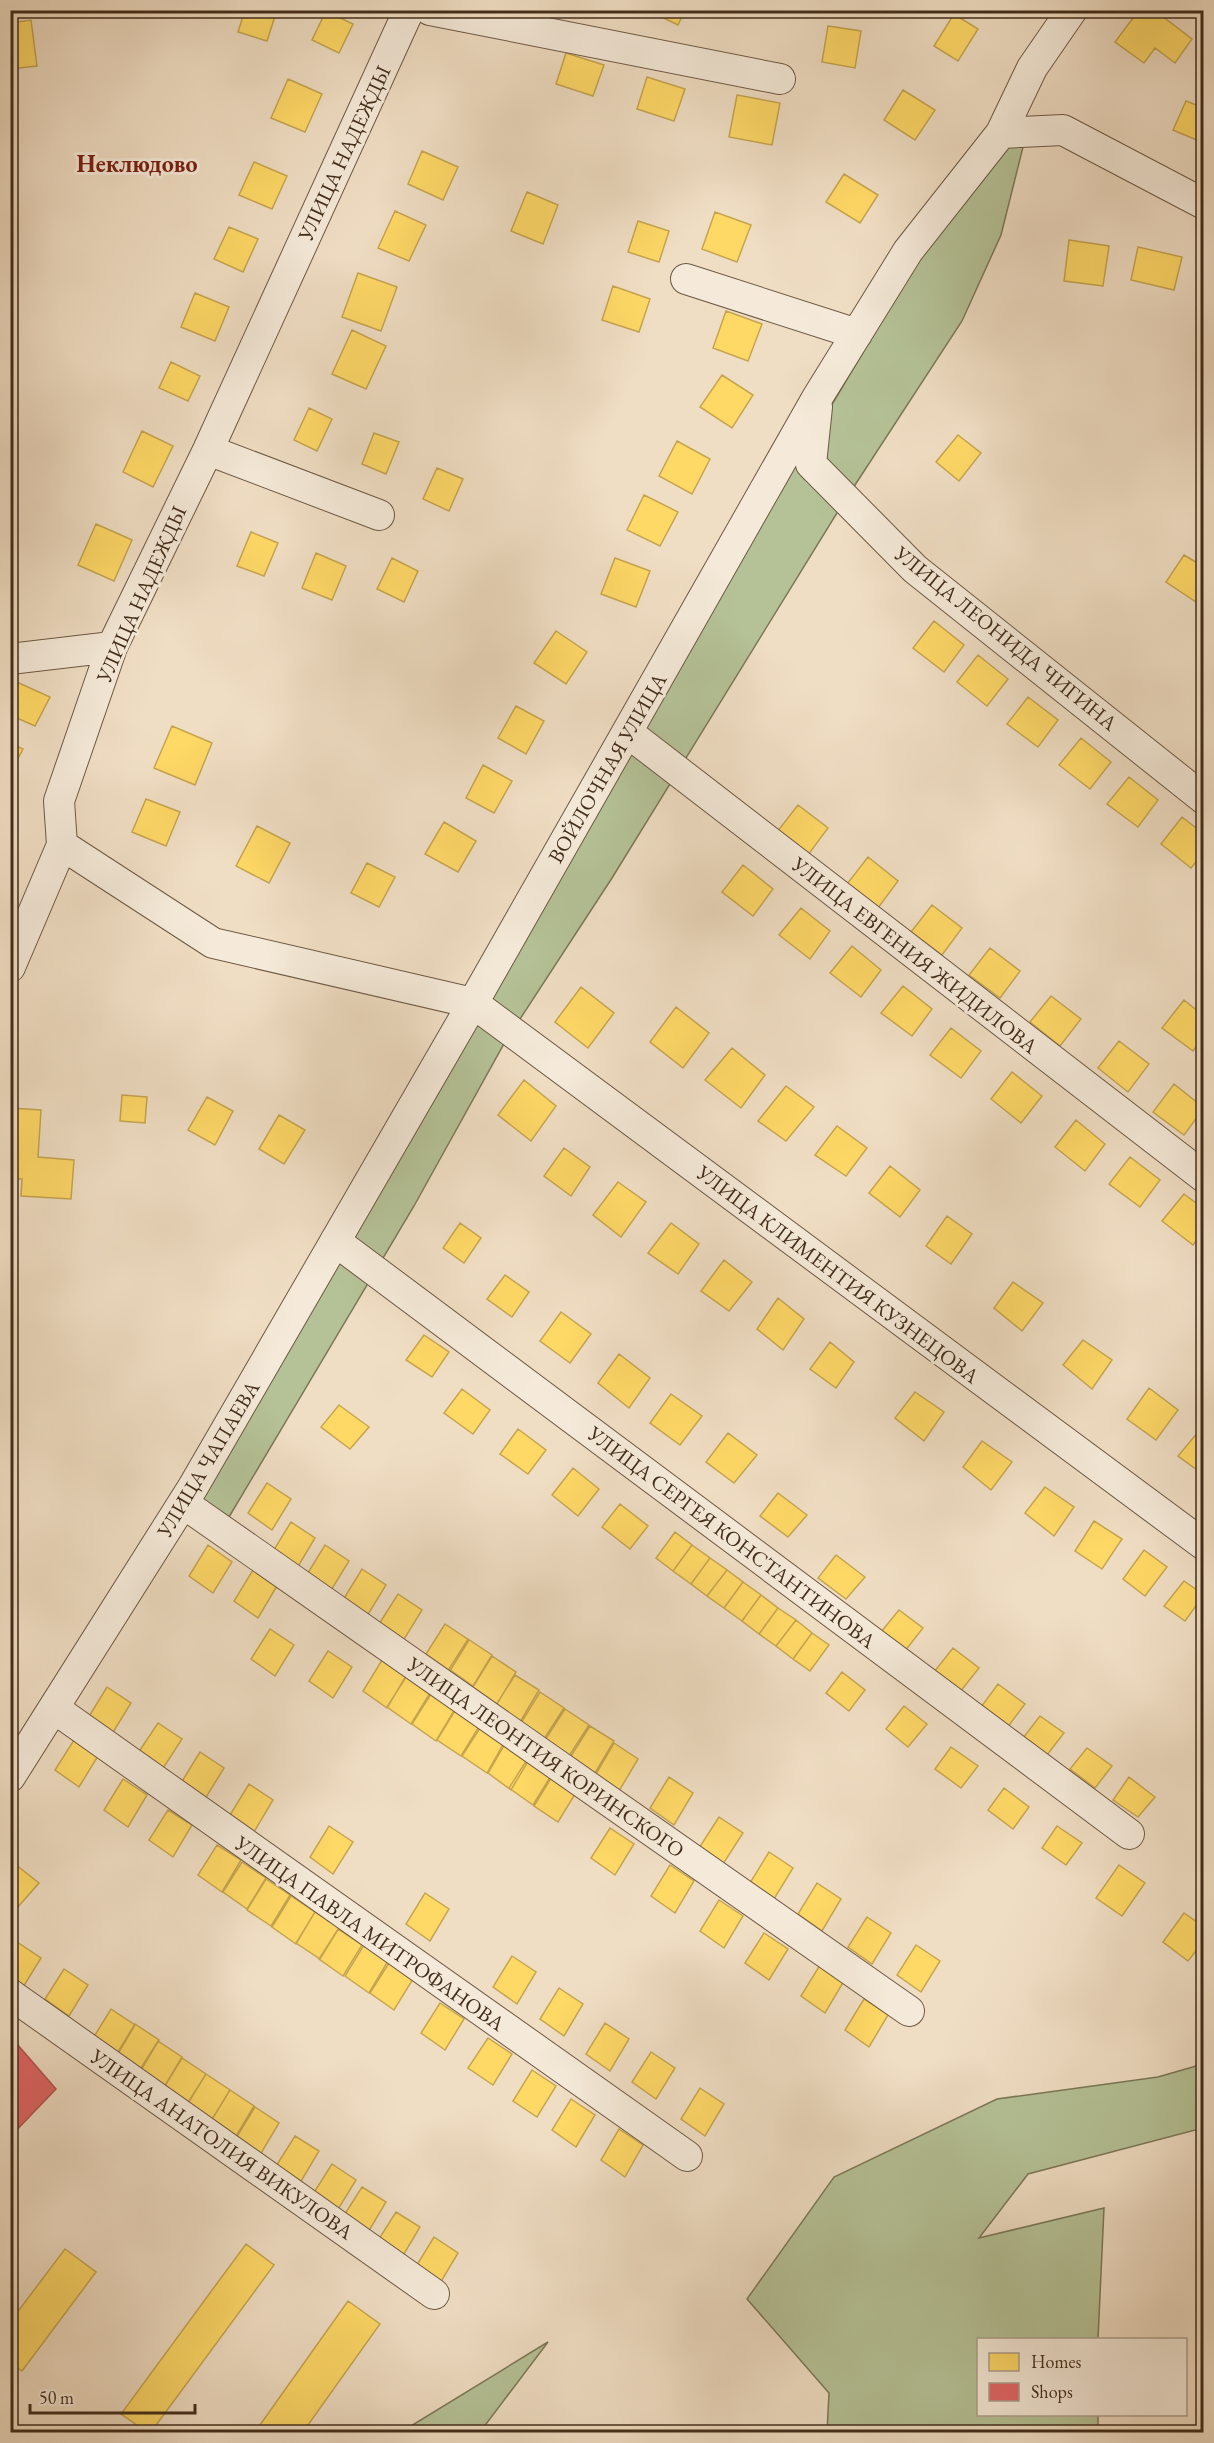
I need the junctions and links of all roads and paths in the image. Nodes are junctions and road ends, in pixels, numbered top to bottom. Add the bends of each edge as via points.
1 (409, 10) edge
2 (430, 10) edge
3 (1071, 10) edge
4 (780, 79) dead end
5 (1000, 133) junction
6 (1203, 204) edge
7 (686, 279) dead end
8 (857, 334) junction
9 (817, 399) junction
10 (207, 450) junction
11 (379, 515) dead end
12 (112, 647) junction
13 (10, 659) edge
14 (627, 732) junction
15 (1203, 799) edge
16 (62, 845) junction
17 (10, 967) edge
18 (474, 1003) junction
19 (396, 1136) joint
20 (1203, 1177) edge
21 (335, 1241) junction
22 (183, 1503) junction
23 (1203, 1545) edge
24 (55, 1709) junction
25 (10, 1777) edge
26 (1129, 1834) dead end
27 (10, 1994) edge
28 (909, 2012) dead end
29 (687, 2156) dead end
30 (434, 2294) dead end

1 - 10 street, УЛИЦА НАДЕЖДЫ
2 - 4 street
3 - 5 street, ВОЙЛОЧНАЯ УЛИЦА via 1032,68
5 - 6 street via 1063,130
5 - 8 street, ВОЙЛОЧНАЯ УЛИЦА via 908,252
7 - 8 street
8 - 9 street, ВОЙЛОЧНАЯ УЛИЦА
9 - 14 street, ВОЙЛОЧНАЯ УЛИЦА
9 - 15 street, УЛИЦА ЛЕОНИДА ЧИГИНА via 812,464 915,569
10 - 11 street
10 - 12 street, УЛИЦА НАДЕЖДЫ
12 - 13 street
12 - 16 street, УЛИЦА НАДЕЖДЫ via 58,801
14 - 18 street, ВОЙЛОЧНАЯ УЛИЦА
14 - 20 street, УЛИЦА ЕВГЕНИЯ ЖИДИЛОВА
16 - 17 street
16 - 18 street via 213,943
18 - 19 street, ВОЙЛОЧНАЯ УЛИЦА
18 - 23 street, УЛИЦА КЛИМЕНТИЯ КУЗНЕЦОВА
19 - 21 street, УЛИЦА ЧАПАЕВА
21 - 22 street, УЛИЦА ЧАПАЕВА
21 - 26 street, УЛИЦА СЕРГЕЯ КОНСТАНТИНОВА
22 - 24 street, УЛИЦА ЧАПАЕВА
22 - 28 street, УЛИЦА ЛЕОНТИЯ КОРИНСКОГО
24 - 25 street, УЛИЦА ЧАПАЕВА
24 - 29 street, УЛИЦА ПАВЛА МИТРОФАНОВА
27 - 30 street, УЛИЦА АНАТОЛИЯ ВИКУЛОВА

